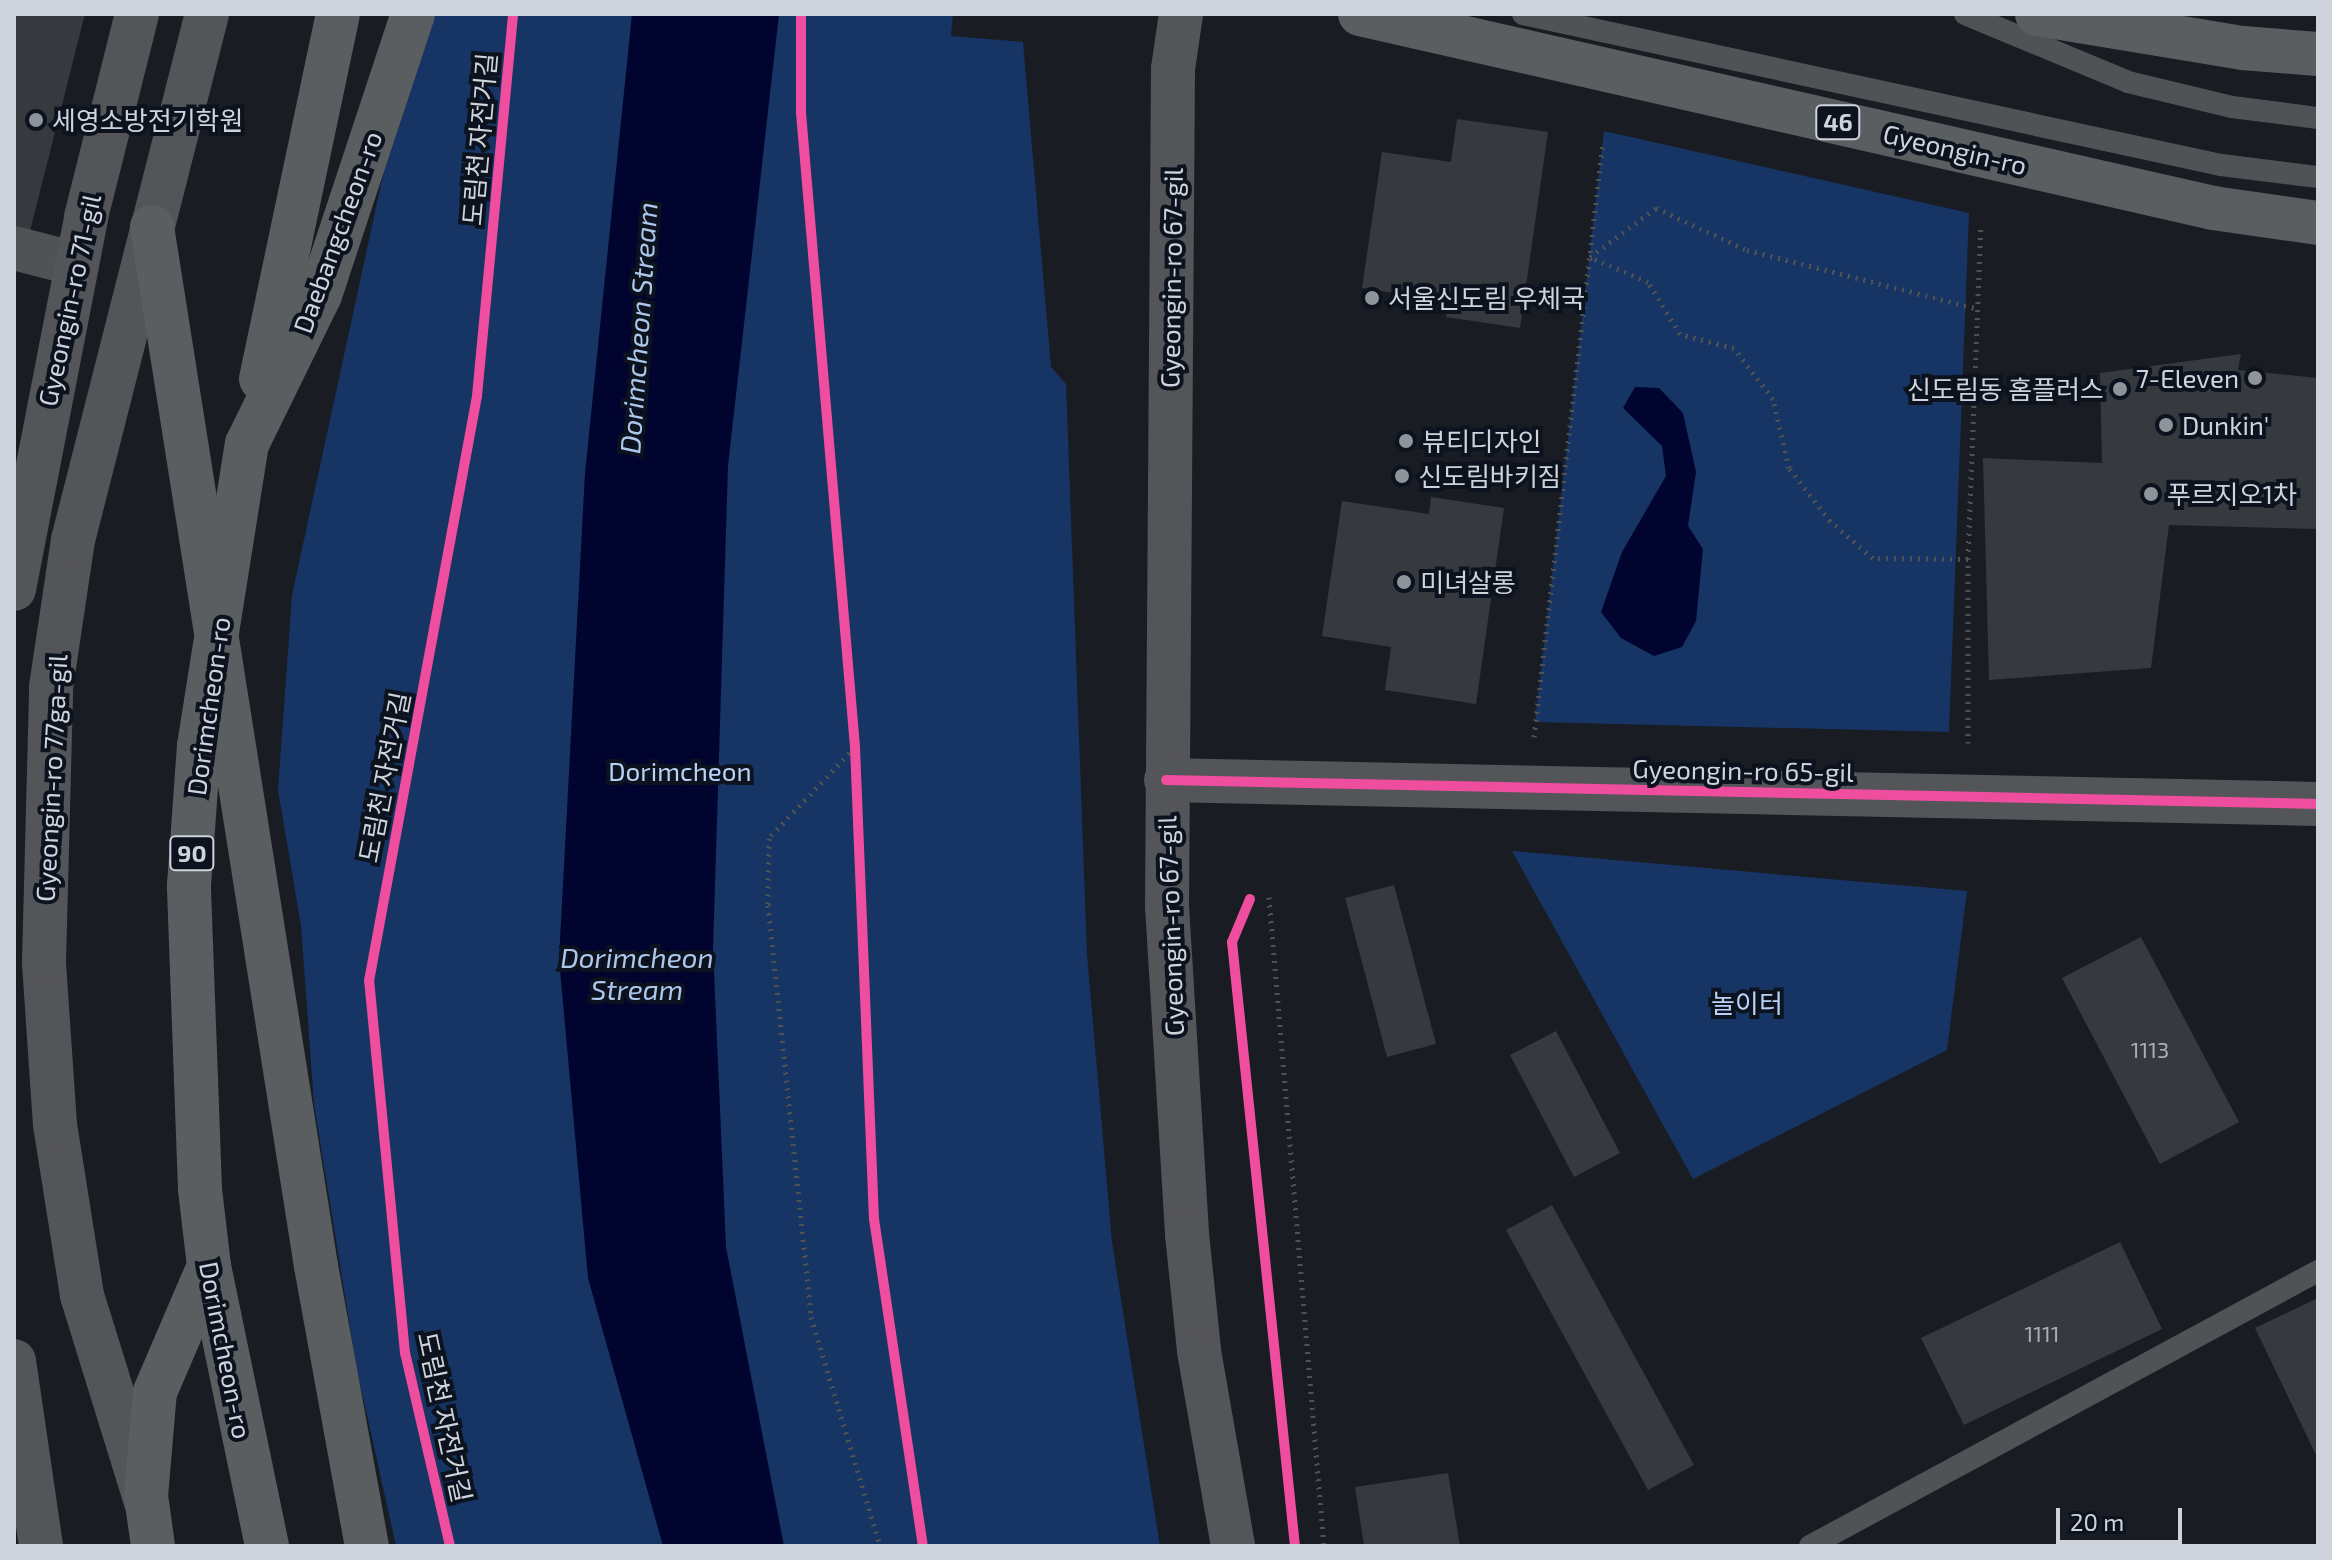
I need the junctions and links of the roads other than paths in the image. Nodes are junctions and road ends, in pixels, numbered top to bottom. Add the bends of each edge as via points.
1 (137, 14) edge
2 (207, 14) edge
3 (338, 14) edge
4 (413, 14) edge
5 (1181, 14) edge
6 (1360, 14) edge
7 (1523, 14) edge
8 (1965, 14) edge
9 (2037, 14) edge
10 (2318, 54) edge
11 (2318, 118) edge
12 (2318, 177) edge
13 (2318, 223) edge
14 (152, 227) junction
15 (14, 248) edge
16 (76, 264) junction
17 (247, 444) junction
18 (14, 589) edge
19 (1166, 780) junction
20 (2318, 804) edge
21 (209, 1266) junction
22 (2318, 1271) edge
23 (14, 1361) edge
24 (41, 1546) edge
25 (153, 1546) edge
26 (160, 1546) edge
27 (267, 1546) edge
28 (367, 1546) edge
29 (1233, 1546) edge
30 (1810, 1546) edge

1 - 16 street, Gyeongin-ro 71-gil
2 - 14 street, Gyeongin-ro 77ga-gil
3 - 17 main road, Dorimcheon-ro
4 - 17 main road, Daebangcheon-ro / 90 via 320,295
5 - 19 street, Gyeongin-ro 67-gil via 1173,69
6 - 13 main road, Gyeongin-ro / 46 via 2213,208
7 - 12 lane via 2221,165
8 - 11 lane via 2128,82 2232,107
9 - 10 main road via 2243,48
14 - 26 street, Gyeongin-ro 77ga-gil via 73,540 51,687 44,962 55,1125 82,1295
14 - 28 main road via 314,1251
15 - 16 street
16 - 18 street, Gyeongin-ro 71-gil
17 - 21 main road, Dorimcheon-ro / 90, bridge via 199,746 189,885 200,1189
19 - 20 street, Gyeongin-ro 65-gil
19 - 29 street, Gyeongin-ro 67-gil via 1169,937 1187,1234 1199,1351
21 - 25 main road, bridge via 155,1392 146,1496
21 - 27 main road, Dorimcheon-ro / 90
22 - 30 lane
23 - 24 street

